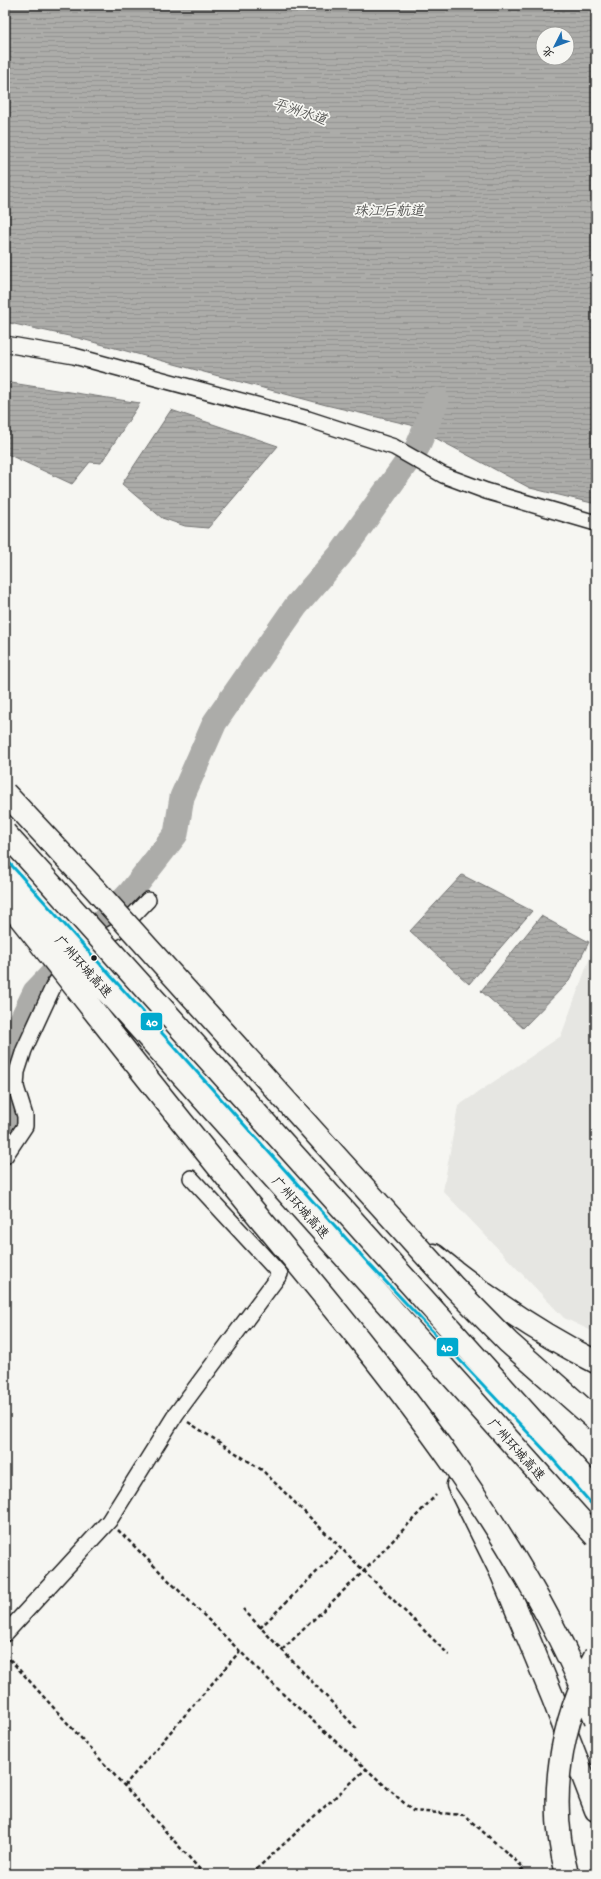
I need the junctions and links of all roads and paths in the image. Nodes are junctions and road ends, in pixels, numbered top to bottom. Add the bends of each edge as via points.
1 (5, 344) edge
2 (596, 523) edge
3 (5, 793) edge
4 (5, 833) edge
5 (5, 858) edge
6 (5, 878) edge
7 (5, 899) edge
8 (148, 900) dead end
9 (86, 948) junction
10 (5, 1156) edge
11 (350, 1173) junction
12 (191, 1178) dead end
13 (286, 1250) junction
14 (596, 1362) edge
15 (176, 1414) junction
16 (596, 1420) edge
17 (596, 1490) edge
18 (436, 1495) dead end
19 (596, 1509) edge
20 (109, 1520) junction
21 (596, 1537) edge
22 (342, 1548) junction
23 (364, 1571) junction
24 (243, 1608) dead end
25 (260, 1628) junction
26 (5, 1634) edge
27 (282, 1650) junction
28 (240, 1651) junction
29 (5, 1654) edge
30 (448, 1655) dead end
31 (596, 1655) edge
32 (596, 1720) edge
33 (358, 1730) dead end
34 (366, 1769) junction
35 (124, 1786) junction
36 (596, 1810) edge
37 (204, 1874) edge
38 (251, 1874) edge
39 (515, 1874) edge
40 (567, 1874) edge

1 - 2 street via 74,356 308,419 394,447 443,475 486,491
3 - 11 highway, bridge via 94,888
4 - 17 highway, bridge
5 - 9 street
6 - 21 highway, 广州环城高速, bridge
7 - 13 highway, bridge
8 - 9 street via 120,929
9 - 10 street via 54,984 24,1050 17,1072 16,1087 25,1116 25,1126
9 - 19 street via 370,1265
11 - 14 highway, bridge via 414,1238 462,1278 540,1331
11 - 16 highway, bridge via 490,1324
12 - 15 street via 280,1274
13 - 32 highway, bridge via 414,1408 472,1490 528,1582 570,1660
13 - 36 highway, bridge via 401,1398 445,1462 464,1496 501,1572
15 - 20 street
15 - 22 path via 262,1470
18 - 23 path
20 - 26 street
20 - 28 path
22 - 23 path
22 - 25 path
23 - 27 path
23 - 30 path
24 - 25 path
25 - 27 path
27 - 33 path
28 - 34 path via 284,1695
28 - 35 path
29 - 35 path
31 - 40 highway, bridge via 573,1708 560,1765 558,1820
34 - 38 path
34 - 39 path via 413,1811 464,1815 524,1868
35 - 37 path

